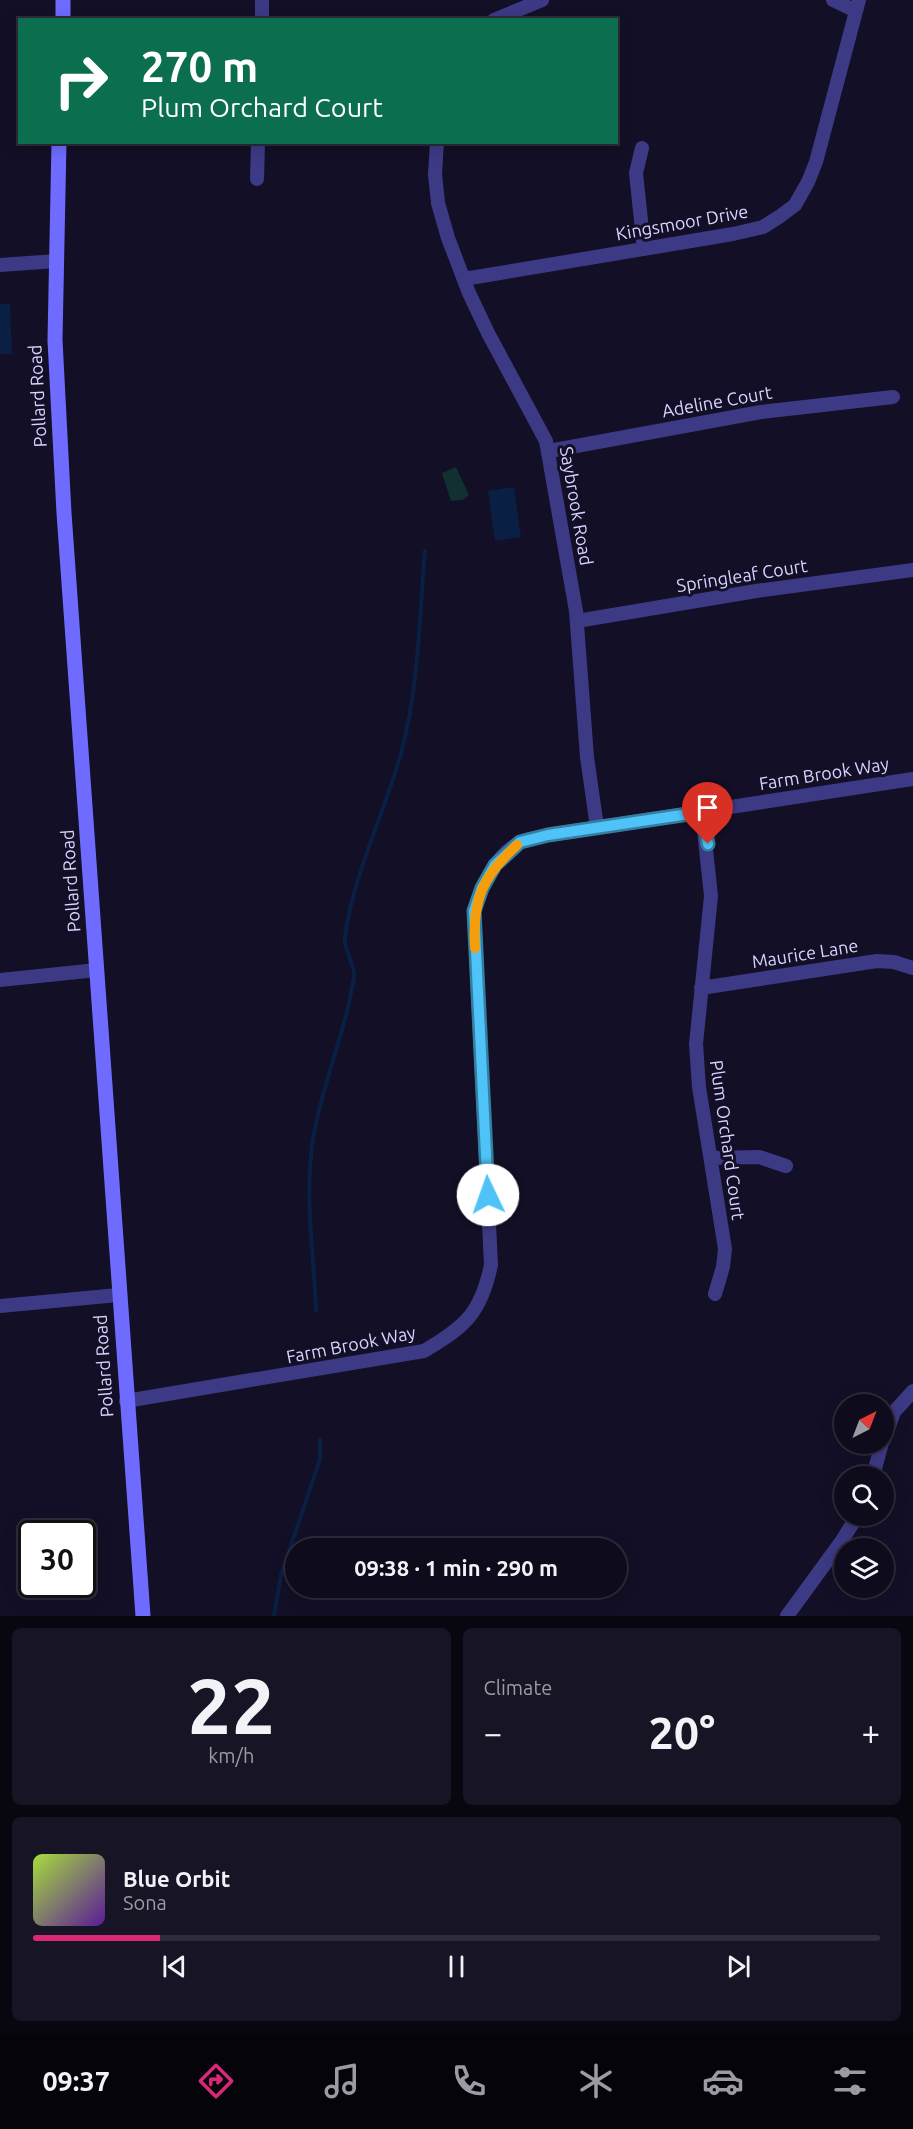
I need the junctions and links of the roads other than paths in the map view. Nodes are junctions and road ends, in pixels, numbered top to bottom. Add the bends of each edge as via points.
1 (63, 0) edge
2 (262, 0) edge
3 (542, 0) edge
4 (833, 0) edge
5 (858, 6) edge
6 (63, 18) edge
7 (262, 18) edge
8 (499, 18) edge
9 (58, 144) edge
10 (258, 144) edge
11 (437, 144) edge
12 (642, 148) dead end
13 (257, 179) dead end
14 (644, 249) junction
15 (56, 261) junction
16 (0, 264) edge
17 (464, 279) junction
18 (892, 397) dead end
19 (549, 451) junction
20 (913, 570) edge
21 (577, 621) junction
22 (913, 779) edge
23 (702, 812) junction
24 (597, 827) junction
25 (913, 968) edge
26 (97, 970) junction
27 (0, 980) edge
28 (701, 988) junction
29 (711, 1158) junction
30 (786, 1166) dead end
31 (715, 1294) dead end
32 (118, 1296) junction
33 (0, 1306) edge
34 (913, 1391) edge
35 (126, 1401) junction
36 (894, 1412) edge
37 (851, 1526) edge
38 (143, 1616) edge
39 (787, 1616) edge

1 - 6 street
2 - 7 street
3 - 8 street
4 - 5 street
5 - 14 street, Kingsmoor Drive via 816,162 795,205 763,227
9 - 15 street, Pollard Road
10 - 13 street
11 - 17 street, Saybrook Road via 438,202
12 - 14 street via 636,173
14 - 17 street, Kingsmoor Drive
15 - 16 street
15 - 26 street, Pollard Road via 55,340 64,513
17 - 19 street, Saybrook Road
18 - 19 street, Adeline Court via 761,412
19 - 21 street, Saybrook Road
20 - 21 street, Springleaf Court
21 - 24 street, Saybrook Road via 587,757
22 - 23 street, Farm Brook Way
23 - 24 street, Farm Brook Way
23 - 28 street, Plum Orchard Court via 711,896
24 - 35 street, Farm Brook Way via 520,842 495,865 474,911 491,1265 485,1293 471,1314 454,1334 424,1351
25 - 28 street, Maurice Lane via 877,961
26 - 27 street
26 - 32 street, Pollard Road
28 - 29 street, Plum Orchard Court via 696,1052
29 - 30 street via 759,1157
29 - 31 street, Plum Orchard Court via 725,1250
32 - 33 street
32 - 35 street, Pollard Road
34 - 36 street
35 - 38 street, Pollard Road
37 - 39 street

